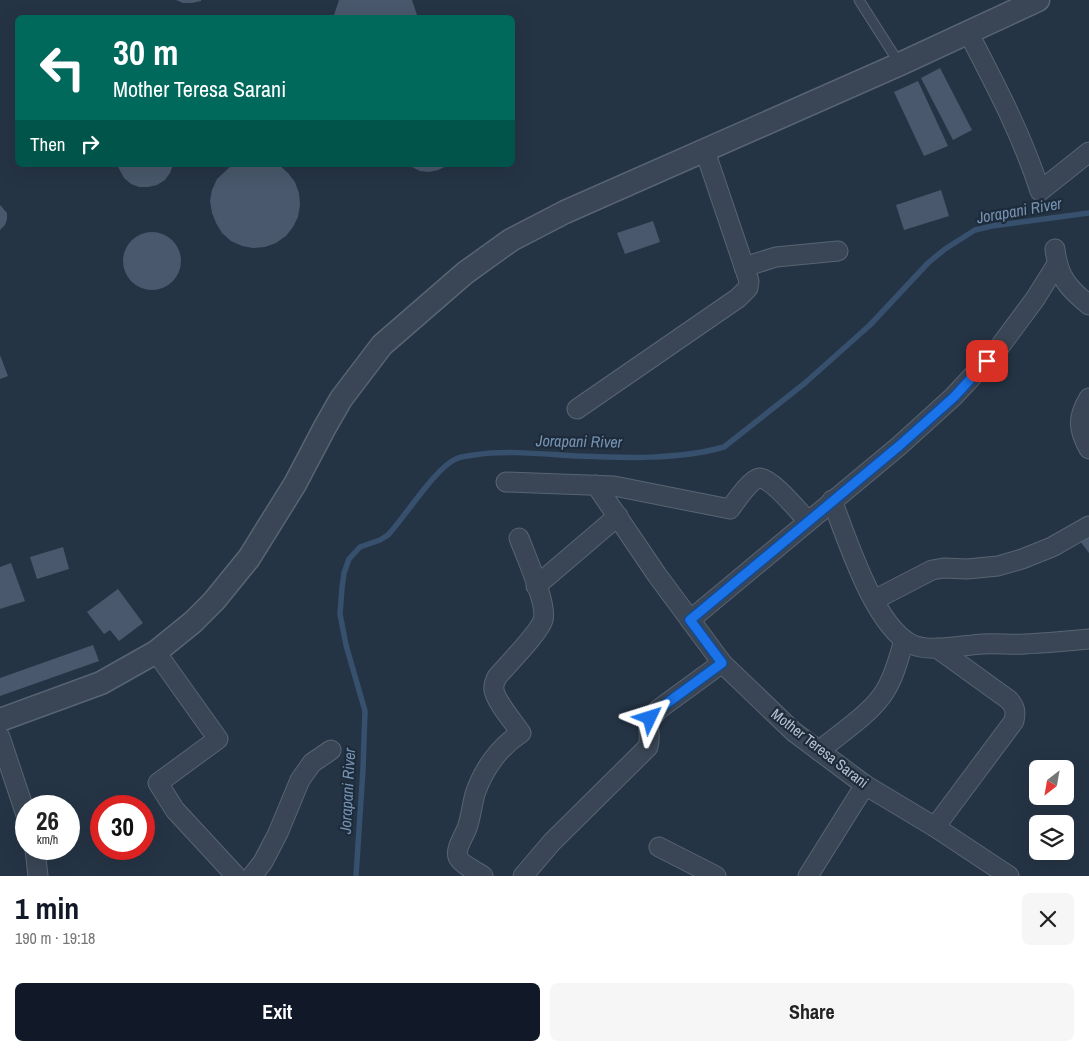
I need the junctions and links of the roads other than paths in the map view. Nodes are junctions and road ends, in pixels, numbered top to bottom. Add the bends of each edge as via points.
1 (859, 0) edge
2 (1038, 0) edge
3 (968, 32) junction
4 (900, 64) junction
5 (705, 151) junction
6 (1089, 152) edge
7 (838, 251) dead end
8 (744, 266) junction
9 (1089, 305) edge
10 (1089, 398) edge
11 (577, 409) dead end
12 (1089, 449) edge
13 (506, 482) dead end
14 (596, 485) junction
15 (832, 500) junction
16 (618, 516) junction
17 (808, 521) junction
18 (1089, 526) edge
19 (518, 538) dead end
20 (536, 586) junction
21 (874, 600) junction
22 (690, 620) junction
23 (1089, 639) edge
24 (904, 640) junction
25 (937, 648) junction
26 (156, 652) junction
27 (722, 663) junction
28 (0, 720) edge
29 (0, 736) edge
30 (331, 750) dead end
31 (819, 751) junction
32 (865, 785) junction
33 (19, 795) edge
34 (935, 827) junction
35 (659, 847) dead end
36 (36, 860) edge
37 (984, 869) edge
38 (473, 873) edge
39 (38, 876) edge
40 (236, 876) edge
41 (252, 876) edge
42 (523, 876) edge
43 (716, 876) edge
44 (808, 876) edge
45 (1009, 876) edge

1 - 4 lane
2 - 3 street
3 - 4 street
3 - 6 street via 1004,99 1040,191
4 - 5 street
5 - 8 street
5 - 26 street via 565,212 511,240 465,273 382,345 342,399 249,558 214,601
7 - 8 street via 776,257
8 - 11 street via 748,288 738,298
9 - 15 street via 1064,281 1056,256 1035,299 998,349 954,397
10 - 12 street via 1082,410 1079,429
13 - 14 street
14 - 16 street, Mother Teresa Sarani
14 - 17 street via 730,508 752,482 764,478
15 - 17 street
15 - 21 street
16 - 20 street
16 - 22 street, Mother Teresa Sarani
17 - 22 street
18 - 21 street via 1022,560 998,566 932,570
19 - 20 street
20 - 38 street via 544,618 539,629 494,683 498,698 521,733 496,756 484,773 475,795 457,852 458,858
21 - 24 street
22 - 27 street, Mother Teresa Sarani
23 - 25 street
24 - 25 street via 914,645
24 - 31 street via 895,672 885,692
25 - 34 street via 1009,700 1016,713 1014,721
26 - 28 street via 101,683
26 - 40 street via 218,739 158,783 175,810
27 - 31 street, Mother Teresa Sarani via 794,732
27 - 42 street via 650,718 648,747 552,842
29 - 33 street
30 - 41 street via 312,763 300,780 278,833
31 - 32 street, Mother Teresa Sarani
32 - 34 street, Mother Teresa Sarani
32 - 44 street
34 - 37 street, Mother Teresa Sarani
35 - 43 street
36 - 39 street
37 - 45 street, Mother Teresa Sarani

